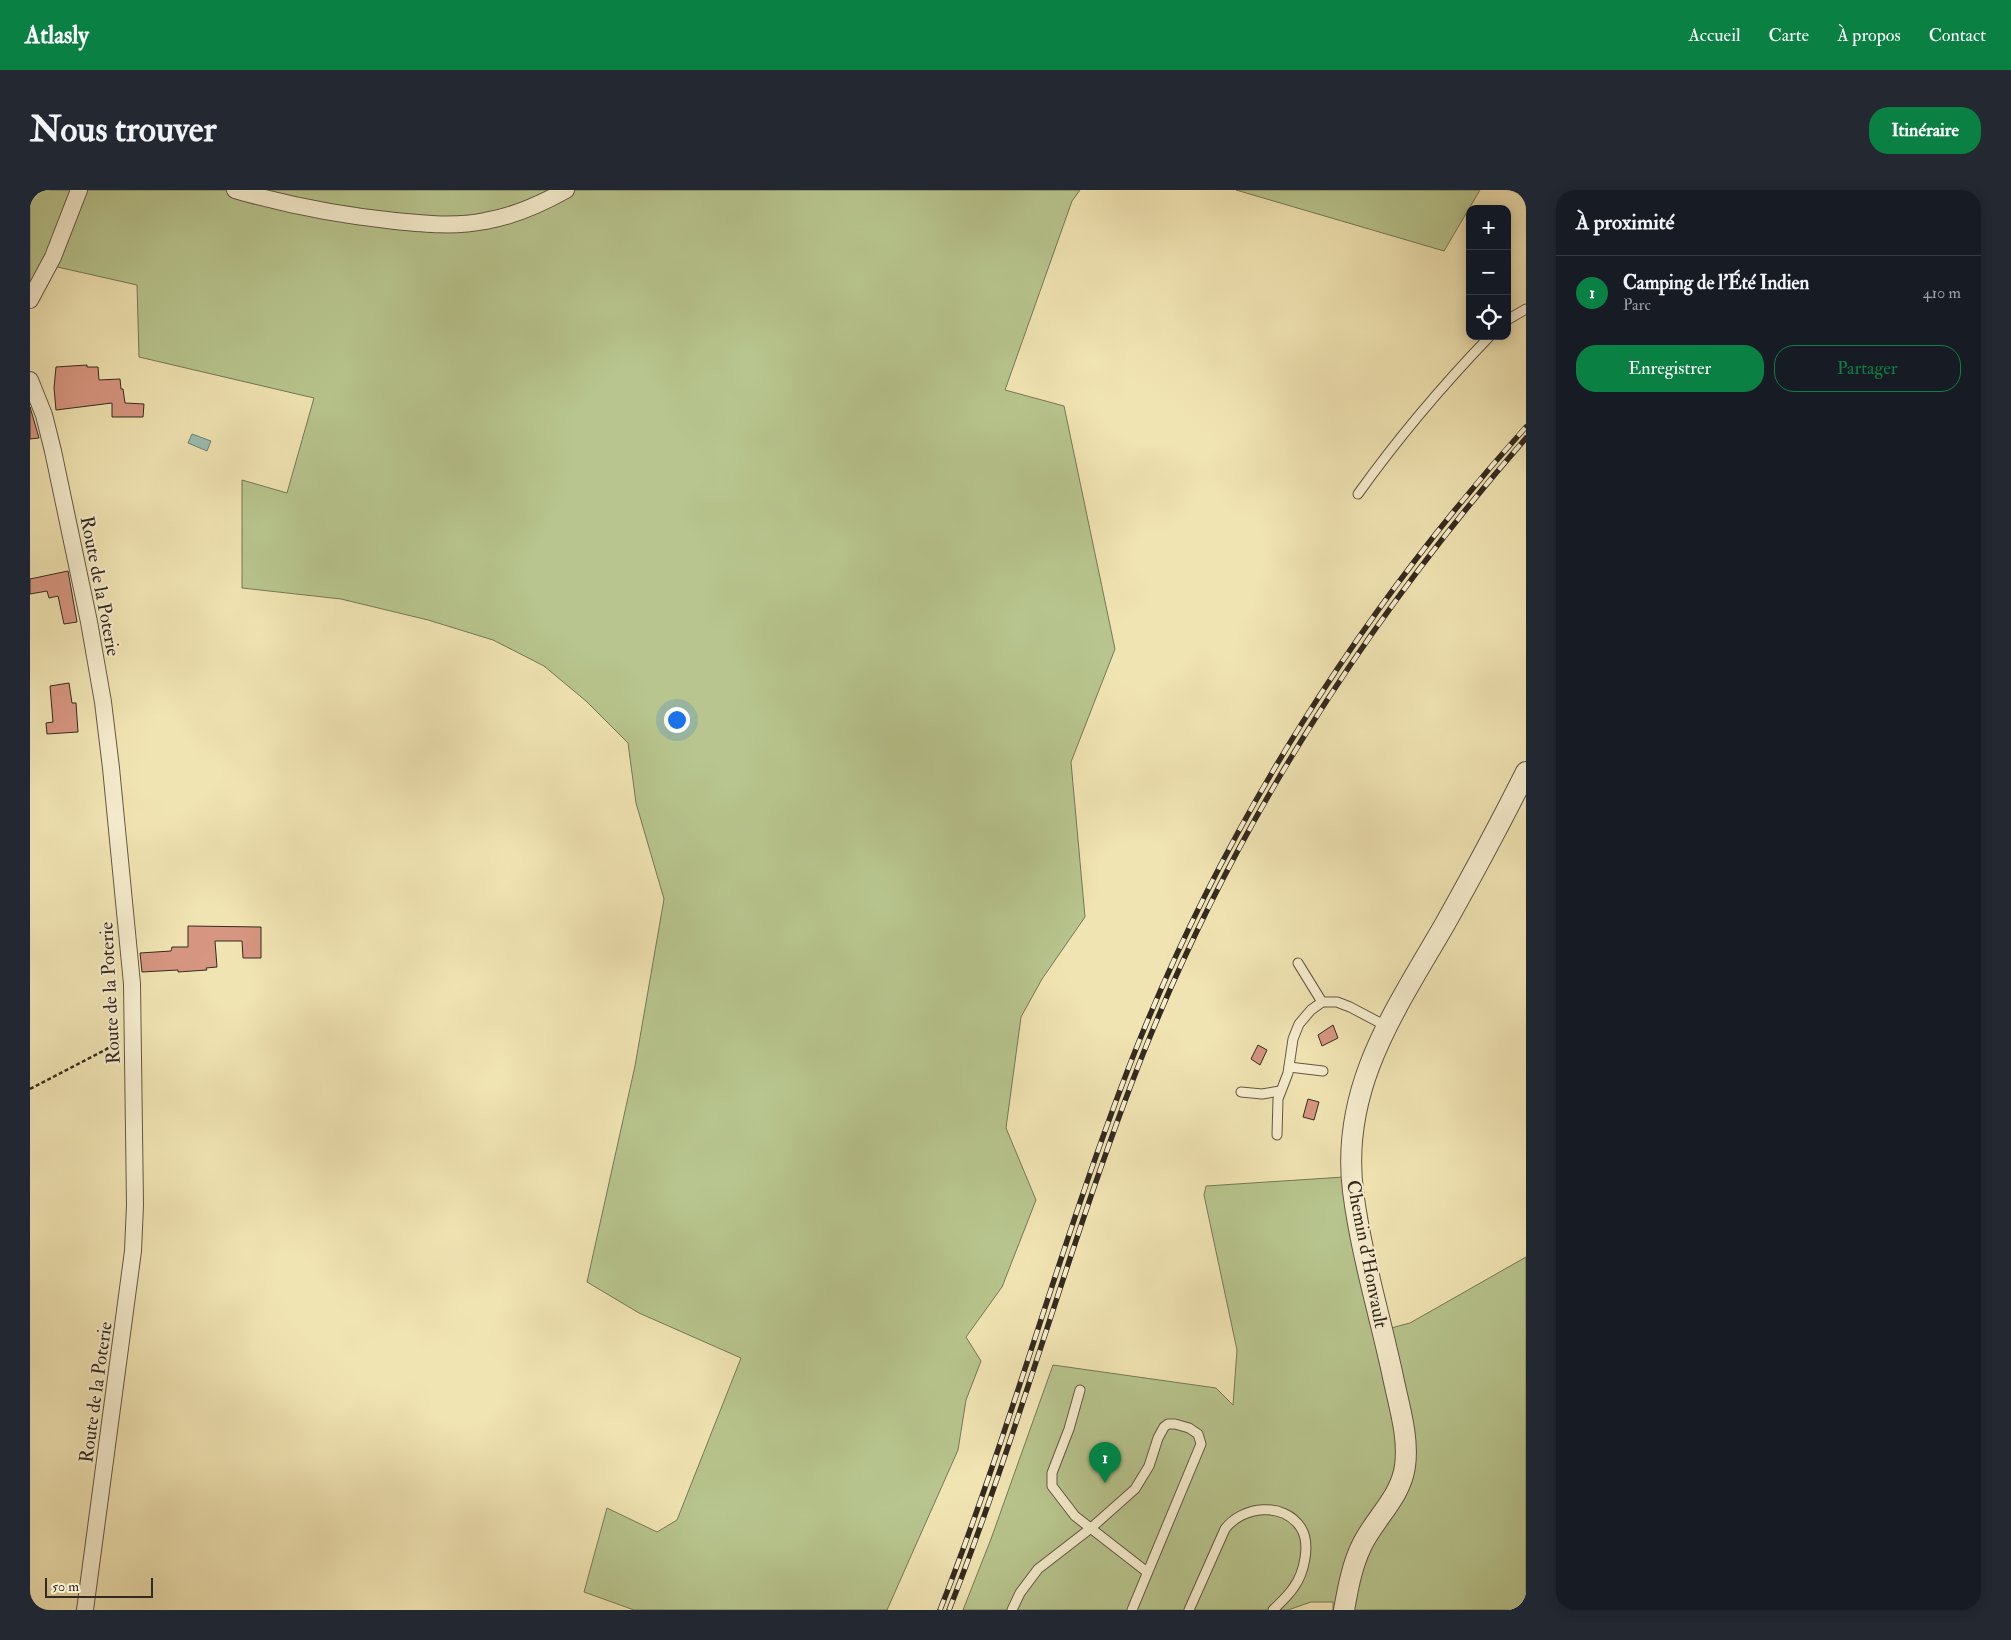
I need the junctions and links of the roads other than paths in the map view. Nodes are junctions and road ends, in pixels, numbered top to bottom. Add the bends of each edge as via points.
1 (79, 190) edge
2 (235, 190) edge
3 (566, 190) edge
4 (30, 300) edge
5 (1526, 309) edge
6 (1511, 318) edge
7 (1486, 340) edge
8 (30, 380) edge
9 (1358, 494) dead end
10 (1526, 772) edge
11 (1298, 963) dead end
12 (1322, 1002) junction
13 (1386, 1026) junction
14 (1289, 1067) junction
15 (1323, 1071) dead end
16 (1280, 1091) junction
17 (1241, 1092) dead end
18 (1277, 1135) dead end
19 (1080, 1390) dead end
20 (1091, 1528) junction
21 (1148, 1572) junction
22 (86, 1610) edge
23 (1012, 1610) edge
24 (1132, 1610) edge
25 (1189, 1610) edge
26 (1273, 1610) edge
27 (1344, 1610) edge

1 - 4 street via 53,257
2 - 3 street via 331,214 443,225 509,216
5 - 6 lane
7 - 9 lane via 1395,443
8 - 22 street, Route de la Poterie via 44,415 53,451 103,702 131,970 134,1031 133,1251
10 - 13 street, Chemin d'Honvault via 1488,848
11 - 12 lane
12 - 13 lane via 1343,1004
12 - 14 lane via 1300,1024 1293,1039
13 - 27 street, Chemin d'Honvault via 1359,1095 1352,1133 1351,1168 1358,1219 1399,1406 1406,1459 1397,1491 1358,1553
14 - 15 lane
14 - 16 lane
16 - 17 lane via 1262,1094
16 - 18 lane
19 - 20 lane via 1051,1482 1070,1511
20 - 21 lane
20 - 21 lane via 1141,1481 1164,1427 1175,1424 1194,1430 1200,1439 1197,1456
20 - 23 lane via 1032,1575
21 - 24 lane
25 - 26 lane via 1225,1529 1240,1515 1262,1509 1292,1519 1301,1528 1306,1544 1294,1587

